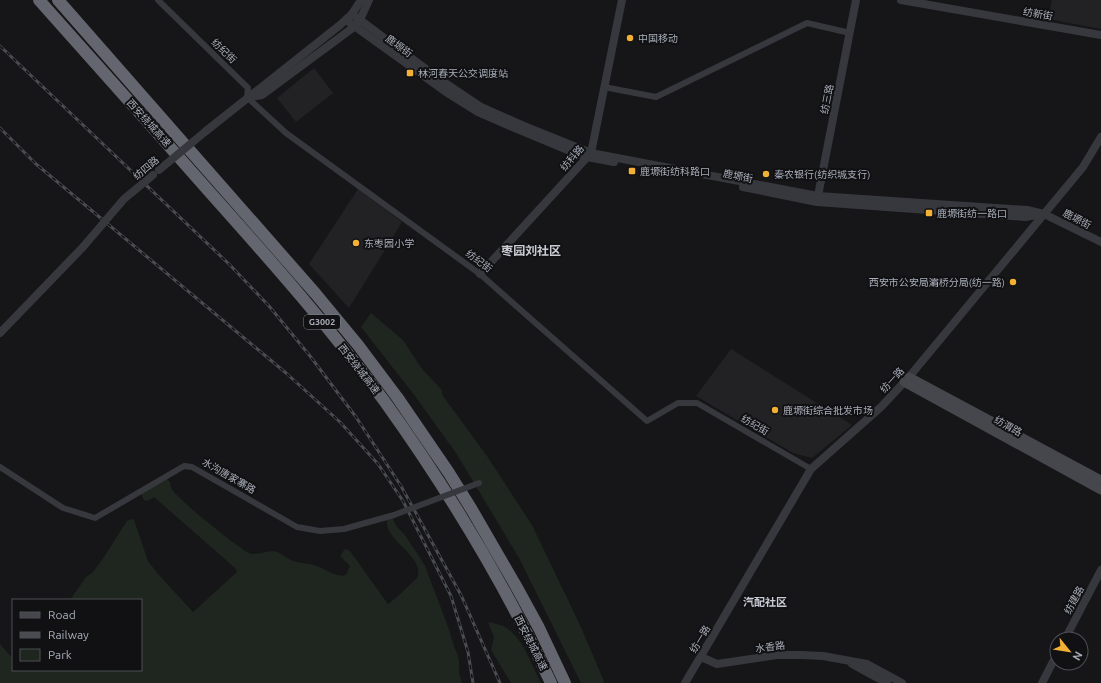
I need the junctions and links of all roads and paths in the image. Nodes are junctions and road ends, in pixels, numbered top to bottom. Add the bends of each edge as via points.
1 (39, 0) edge
2 (58, 0) edge
3 (158, 0) edge
4 (360, 0) edge
5 (369, 0) edge
6 (622, 0) edge
7 (856, 0) edge
8 (901, 0) edge
9 (349, 17) junction
10 (357, 23) junction
11 (850, 33) junction
12 (1101, 35) edge
13 (604, 87) junction
14 (247, 98) junction
15 (1101, 137) edge
16 (589, 155) junction
17 (817, 199) junction
18 (1044, 214) junction
19 (1101, 242) edge
20 (480, 274) junction
21 (0, 333) edge
22 (906, 380) junction
23 (0, 467) edge
24 (811, 469) junction
25 (1101, 480) edge
26 (478, 483) dead end
27 (1101, 490) edge
28 (1101, 570) edge
29 (1069, 631) edge
30 (702, 657) junction
31 (842, 660) junction
32 (1049, 669) edge
33 (551, 683) edge
34 (565, 683) edge
35 (685, 683) edge
36 (887, 683) edge
37 (902, 683) edge
38 (1042, 683) edge

1 - 33 highway, 西安绕城高速 / G3002 via 287,280 384,401 437,478 476,541 521,621
2 - 34 highway, 西安绕城高速 / G3002 via 310,287 397,397 476,516 536,622
3 - 14 street, 纺纪街 via 248,88
4 - 9 street, 纺四路
5 - 10 street, 纺四路
6 - 13 street, 纺科路
7 - 11 street, 纺三路
8 - 12 street, 纺新街
9 - 10 street, 鹿塬街
9 - 14 street, 纺四路
10 - 14 street, 纺四路 via 262,95
10 - 16 street, 鹿塬街 via 476,104
11 - 13 street via 807,23 656,97
11 - 17 street, 纺三路
13 - 16 street, 纺科路
14 - 20 street, 纺纪街 via 286,133
14 - 21 street, 纺四路, bridge via 124,199 83,247
15 - 18 street, 纺一路 via 1083,167
16 - 17 street, 鹿塬街
16 - 20 street, 纺科路
17 - 18 street, 鹿塬街 via 1019,210
18 - 19 street, 鹿塬街
18 - 22 street, 纺一路
20 - 24 street, 纺纪街 via 647,421 678,402 697,403
22 - 24 street, 纺一路 via 881,407
22 - 25 main road, 纺渭路
22 - 27 main road, 纺渭路
23 - 26 street, 水沟唐家寨路, bridge via 63,508 95,518 184,466 192,466 297,527 320,531 344,529 394,516
24 - 30 street, 纺一路
28 - 29 street, 纺建路
30 - 31 street, 水香路 via 717,664 785,655 812,655
30 - 35 street, 纺一路
31 - 36 street, 水香路
31 - 37 street, 水香路 via 874,666
32 - 38 street

